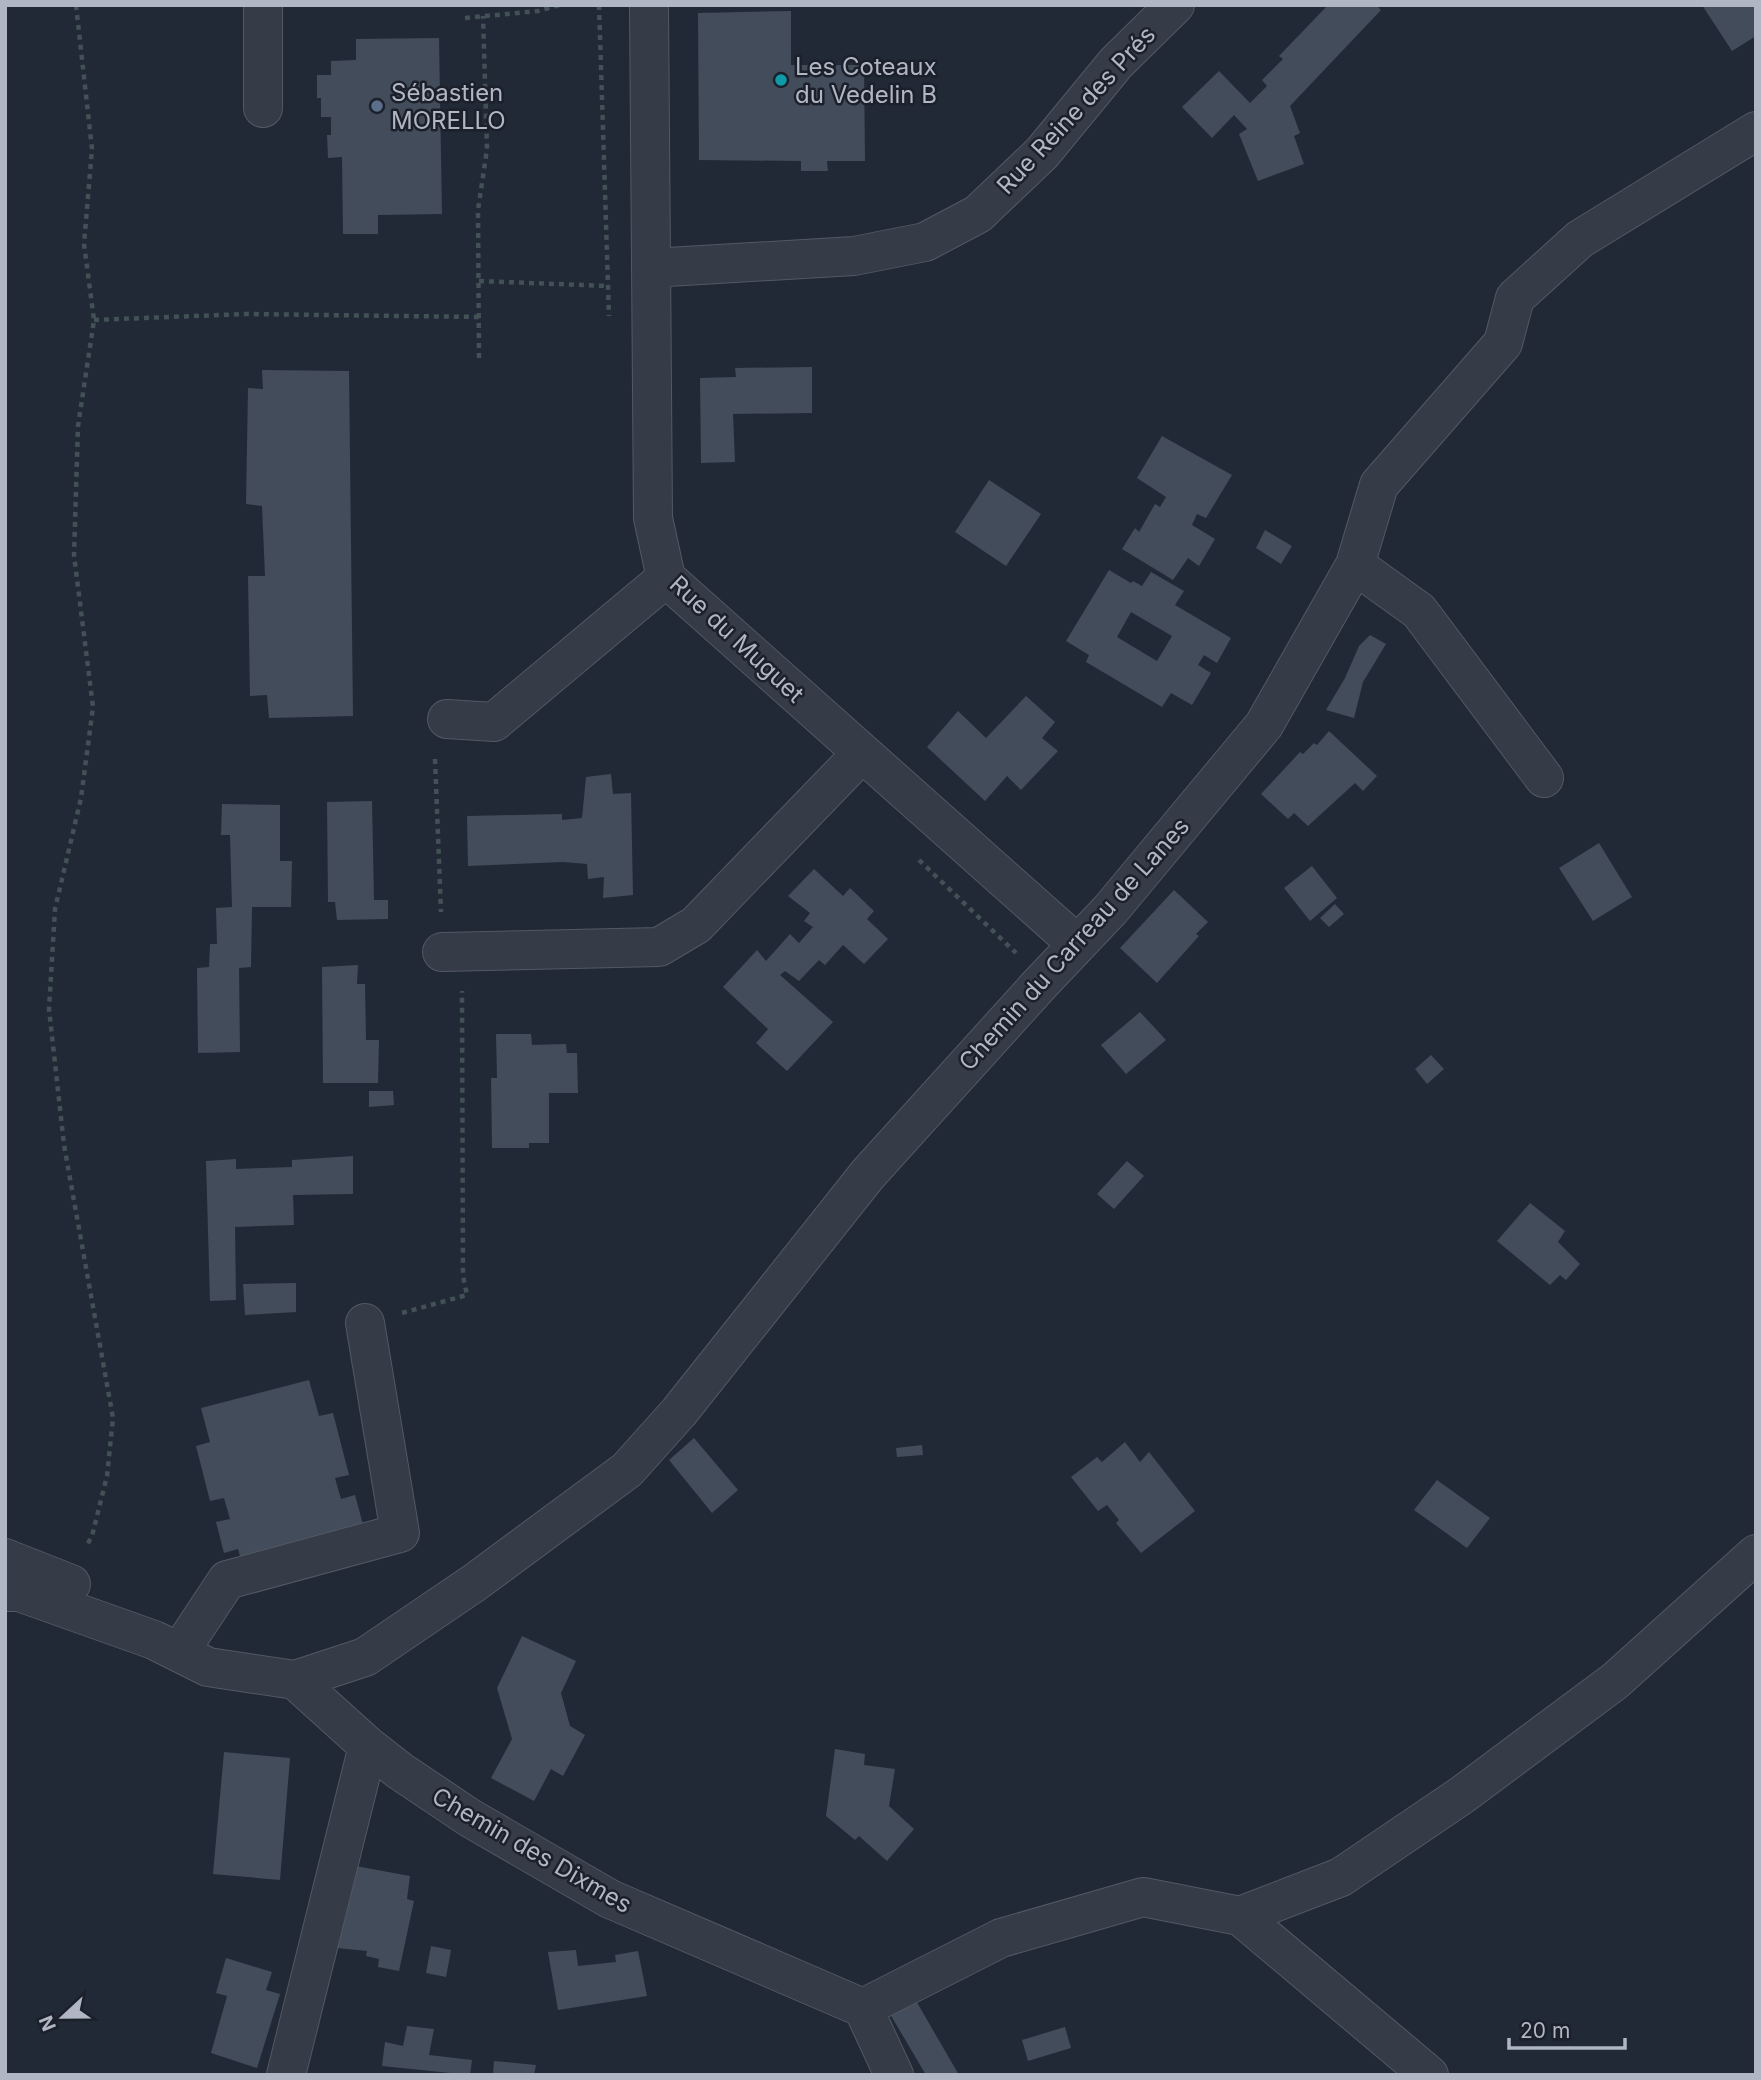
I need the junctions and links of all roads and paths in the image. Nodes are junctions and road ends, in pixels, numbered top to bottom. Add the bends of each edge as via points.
1 (76, 5) edge
2 (263, 5) edge
3 (560, 5) edge
4 (649, 5) edge
5 (1175, 5) edge
6 (483, 16) junction
7 (465, 18) dead end
8 (263, 108) dead end
9 (1756, 131) edge
10 (651, 268) junction
11 (479, 281) junction
12 (608, 286) dead end
13 (480, 317) junction
14 (94, 320) junction
15 (479, 358) dead end
16 (1355, 565) junction
17 (666, 578) junction
18 (447, 719) dead end
19 (862, 752) junction
20 (435, 759) dead end
21 (1544, 778) dead end
22 (914, 855) dead end
23 (1077, 944) junction
24 (452, 951) junction
25 (1021, 959) dead end
26 (365, 1322) joint
27 (1756, 1554) edge
28 (5, 1558) edge
29 (63, 1579) junction
30 (5, 1592) edge
31 (167, 1645) junction
32 (295, 1680) junction
33 (368, 1746) junction
34 (1240, 1916) junction
35 (863, 2008) junction
36 (286, 2075) edge
37 (894, 2075) edge
38 (1429, 2075) edge

1 - 14 path via 92,149 85,244
2 - 8 street
3 - 6 path
4 - 10 street, Rue du Muguet
5 - 10 street, Rue Reine des Prés via 1116,63 1042,153 978,214 925,242 854,256
6 - 7 path
6 - 11 path via 487,149 478,210
9 - 16 street, Chemin du Carreau de Lanes via 1580,239 1516,298 1503,343 1379,485
10 - 17 street, Rue du Muguet via 653,518
11 - 12 path
11 - 13 path
13 - 14 path via 245,314
13 - 15 path
14 - 29 path via 78,426 74,555 93,707 81,798 55,909 49,1009 64,1144 113,1418 107,1476 92,1538
16 - 21 street via 1419,611
16 - 23 street, Chemin du Carreau de Lanes via 1264,725
17 - 18 street via 494,722
17 - 19 street, Rue du Muguet
19 - 23 street, Rue du Muguet
19 - 24 street via 696,925 659,947
20 - 24 path
22 - 25 path
23 - 32 street, Chemin du Carreau de Lanes via 868,1174 679,1412 627,1470 365,1657
24 - 26 path via 467,1295
26 - 31 street via 400,1533 228,1580
27 - 34 street via 1615,1681 1462,1795 1341,1877
28 - 29 street
29 - 31 street
30 - 31 street via 19,1592
31 - 32 street via 208,1667
32 - 33 street, Chemin des Dixmes
33 - 35 street, Chemin des Dixmes via 470,1818 610,1899
33 - 36 street
34 - 35 street via 1143,1898 1001,1938
34 - 38 street
35 - 37 street

